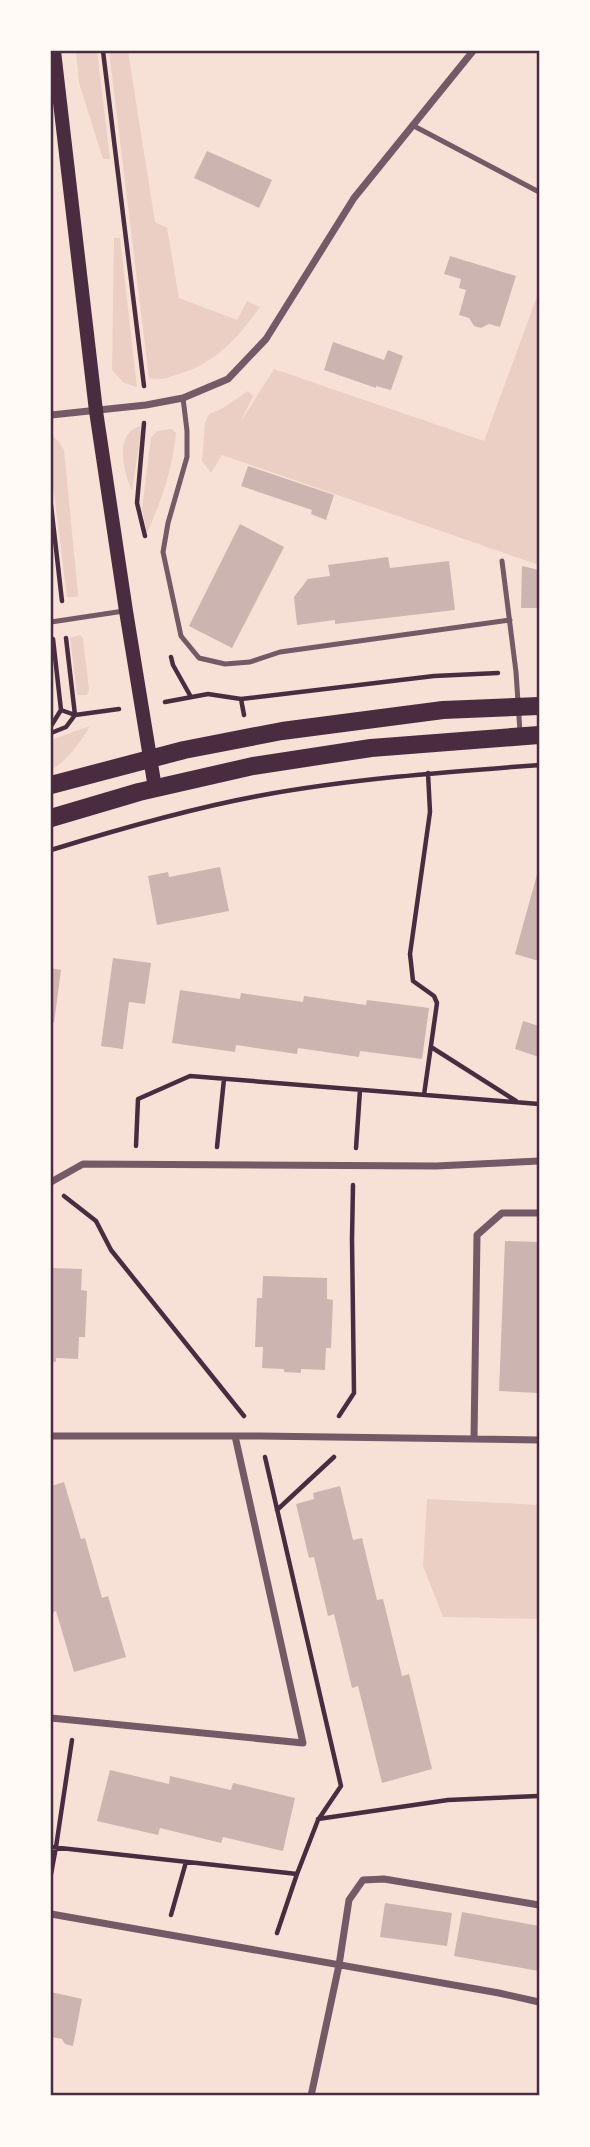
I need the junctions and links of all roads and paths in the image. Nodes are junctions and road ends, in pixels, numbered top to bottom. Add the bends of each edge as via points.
1 (54, 51) edge
2 (103, 51) edge
3 (473, 51) edge
4 (412, 125) junction
5 (539, 192) edge
6 (183, 398) junction
7 (146, 405) junction
8 (96, 411) junction
9 (51, 415) edge
10 (146, 543) dead end
11 (502, 561) dead end
12 (126, 611) junction
13 (509, 620) junction
14 (51, 622) edge
15 (170, 652) dead end
16 (516, 672) junction
17 (191, 697) dead end
18 (241, 699) dead end
19 (539, 706) edge
20 (518, 707) junction
21 (61, 710) junction
22 (75, 715) dead end
23 (51, 726) edge
24 (520, 735) junction
25 (539, 735) edge
26 (149, 759) junction
27 (539, 765) edge
28 (428, 773) junction
29 (51, 785) edge
30 (155, 788) junction
31 (51, 818) edge
32 (51, 850) edge
33 (431, 1046) junction
34 (224, 1079) junction
35 (360, 1090) junction
36 (424, 1095) junction
37 (519, 1102) junction
38 (539, 1104) edge
39 (219, 1129) dead end
40 (539, 1161) edge
41 (136, 1165) junction
42 (354, 1165) junction
43 (51, 1182) edge
44 (60, 1193) dead end
45 (539, 1213) edge
46 (111, 1250) dead end
47 (51, 1436) edge
48 (235, 1436) junction
49 (326, 1437) junction
50 (355, 1437) junction
51 (474, 1439) junction
52 (539, 1440) edge
53 (277, 1510) dead end
54 (51, 1718) edge
55 (74, 1720) junction
56 (539, 1796) edge
57 (317, 1820) dead end
58 (54, 1847) edge
59 (186, 1862) junction
60 (51, 1874) edge
61 (539, 1905) edge
62 (51, 1914) edge
63 (166, 1935) junction
64 (271, 1953) junction
65 (339, 1965) junction
66 (539, 2001) edge
67 (311, 2096) edge

1 - 8 main road
2 - 7 path
3 - 4 street
4 - 5 lane
4 - 6 street via 354,198 266,339 228,379
6 - 7 street
6 - 13 lane via 187,457 163,552 181,636 199,658 225,664 250,662 280,652
7 - 8 street
7 - 10 path via 137,503
8 - 9 street
8 - 12 main road
11 - 13 lane
12 - 14 lane
12 - 26 main road
13 - 16 lane
14 - 21 path
15 - 17 path
16 - 18 path via 434,676
16 - 20 lane
19 - 20 main road
20 - 24 lane
20 - 26 main road via 443,710 282,731
21 - 22 path
21 - 23 path
24 - 25 main road
24 - 30 main road via 371,748 253,766
26 - 29 main road
26 - 30 main road
27 - 28 path
28 - 32 path via 257,796
28 - 33 path via 430,812 410,954 413,981 437,1003
30 - 31 main road
33 - 36 path
33 - 37 path
34 - 35 path
34 - 39 path
34 - 41 path via 190,1076 138,1099
35 - 36 path
35 - 42 path
36 - 37 path
37 - 38 path
40 - 42 street
41 - 42 street
41 - 43 street via 83,1164
42 - 49 path via 354,1393
44 - 46 path via 96,1221
45 - 51 street via 502,1213 477,1235
47 - 48 street
48 - 49 street
48 - 55 street via 303,1743
49 - 50 street
50 - 51 street
50 - 53 path
51 - 52 street
54 - 55 street
55 - 58 path
56 - 57 path via 448,1800
58 - 59 path
58 - 60 path
59 - 63 path
59 - 64 path via 297,1874
61 - 65 street via 384,1879 363,1880 349,1900
62 - 63 street
63 - 64 street
64 - 65 street
65 - 66 street
65 - 67 street

